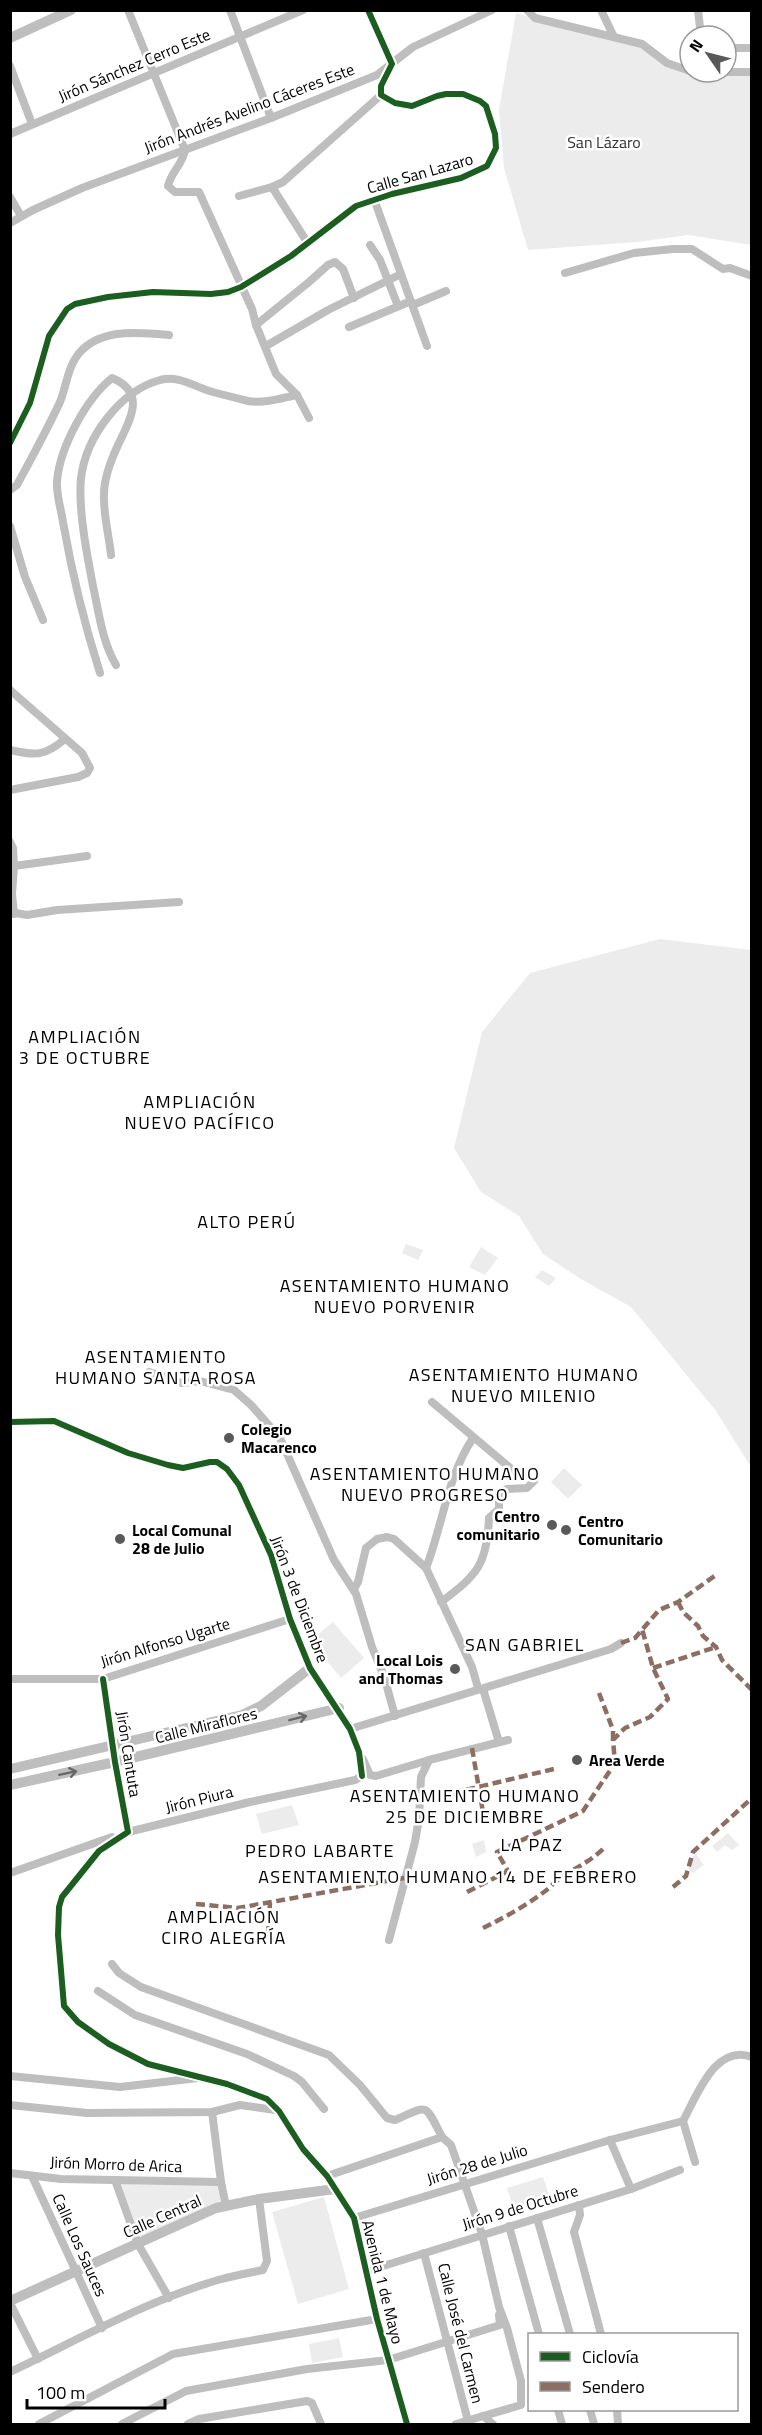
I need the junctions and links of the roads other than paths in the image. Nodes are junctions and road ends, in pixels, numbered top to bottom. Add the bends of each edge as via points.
1 (71, 10) edge
2 (128, 10) edge
3 (230, 10) edge
4 (303, 10) edge
5 (368, 10) edge
6 (492, 10) edge
7 (527, 10) edge
8 (601, 10) edge
9 (613, 35) junction
10 (241, 36) junction
11 (10, 38) edge
12 (392, 64) junction
13 (10, 66) edge
14 (678, 67) edge
15 (153, 72) junction
16 (381, 95) junction
17 (271, 118) junction
18 (32, 124) junction
19 (10, 134) edge
20 (184, 150) junction
21 (272, 187) junction
22 (10, 196) edge
23 (239, 196) dead end
24 (374, 199) junction
25 (21, 216) junction
26 (10, 223) edge
27 (307, 242) junction
28 (370, 245) dead end
29 (565, 273) dead end
30 (401, 274) junction
31 (752, 276) edge
32 (387, 282) junction
33 (242, 287) junction
34 (446, 291) dead end
35 (354, 298) junction
36 (412, 303) junction
37 (398, 306) junction
38 (256, 324) junction
39 (349, 327) dead end
40 (169, 335) dead end
41 (266, 346) junction
42 (427, 346) dead end
43 (130, 393) junction
44 (297, 395) junction
45 (309, 418) dead end
46 (10, 443) edge
47 (10, 490) edge
48 (10, 526) edge
49 (111, 555) dead end
50 (43, 620) dead end
51 (116, 665) dead end
52 (100, 673) dead end
53 (10, 690) edge
54 (65, 739) junction
55 (10, 750) edge
56 (10, 790) edge
57 (10, 842) edge
58 (87, 856) dead end
59 (12, 865) edge
60 (179, 902) dead end
61 (12, 913) edge
62 (149, 1372) dead end
63 (432, 1402) dead end
64 (10, 1422) edge
65 (473, 1437) junction
66 (515, 1472) dead end
67 (534, 1481) dead end
68 (426, 1568) junction
69 (354, 1589) junction
70 (441, 1602) junction
71 (290, 1618) junction
72 (621, 1642) dead end
73 (310, 1668) junction
74 (10, 1679) edge
75 (103, 1679) junction
76 (481, 1689) junction
77 (339, 1708) junction
78 (395, 1716) junction
79 (350, 1729) junction
80 (508, 1740) dead end
81 (499, 1742) junction
82 (114, 1745) junction
83 (359, 1752) junction
84 (429, 1760) junction
85 (115, 1762) junction
86 (10, 1769) edge
87 (362, 1776) joint
88 (10, 1785) edge
89 (128, 1832) junction
90 (10, 1873) edge
91 (389, 1940) dead end
92 (112, 1964) dead end
93 (98, 1991) dead end
94 (752, 2057) edge
95 (10, 2076) edge
96 (201, 2077) junction
97 (10, 2105) edge
98 (324, 2109) dead end
99 (279, 2111) junction
100 (212, 2112) junction
101 (683, 2121) junction
102 (442, 2137) junction
103 (610, 2140) junction
104 (695, 2162) dead end
105 (680, 2170) dead end
106 (10, 2173) edge
107 (32, 2176) junction
108 (327, 2176) junction
109 (115, 2180) junction
110 (221, 2182) junction
111 (464, 2184) junction
112 (335, 2188) junction
113 (631, 2189) junction
114 (259, 2199) junction
115 (579, 2205) junction
116 (226, 2206) junction
117 (354, 2218) junction
118 (537, 2218) junction
119 (509, 2226) junction
120 (482, 2234) junction
121 (138, 2244) junction
122 (424, 2253) junction
123 (367, 2271) junction
124 (75, 2272) junction
125 (169, 2298) junction
126 (10, 2302) edge
127 (499, 2307) junction
128 (377, 2319) junction
129 (102, 2328) junction
130 (539, 2333) edge
131 (570, 2333) edge
132 (601, 2333) edge
133 (447, 2342) junction
134 (38, 2359) junction
135 (388, 2360) junction
136 (10, 2372) edge
137 (483, 2416) junction
138 (468, 2421) junction
139 (39, 2424) edge
140 (122, 2424) edge
141 (188, 2424) edge
142 (321, 2424) edge
143 (407, 2424) edge
144 (456, 2424) edge
145 (493, 2424) edge

1 - 11 street
2 - 15 street
3 - 10 street
4 - 10 street, Jirón Sánchez Cerro Este
5 - 12 street
6 - 12 street, Jirón Andrés Avelino Cáceres Este via 413,47
7 - 9 street via 535,18
8 - 9 street
9 - 14 street via 642,44
10 - 15 street, Jirón Sánchez Cerro Este
10 - 17 street
12 - 16 street via 381,86
12 - 17 street, Jirón Andrés Avelino Cáceres Este via 377,75
13 - 18 street
15 - 18 street, Jirón Sánchez Cerro Este
15 - 20 street
16 - 21 street via 283,182
16 - 24 street, Calle San Lazaro via 412,106 437,96 471,96 486,106 496,148 487,166 476,173
17 - 20 street, Jirón Andrés Avelino Cáceres Este
18 - 19 street, Jirón Sánchez Cerro Este
20 - 25 street, Jirón Andrés Avelino Cáceres Este via 82,188
20 - 33 street via 184,159 168,186 175,192 199,192
21 - 23 street
21 - 27 street
22 - 25 street
24 - 27 street, Calle San Lazaro via 350,210
24 - 30 street
25 - 26 street, Jirón Andrés Avelino Cáceres Este
27 - 33 street, Calle San Lazaro
28 - 32 street
29 - 31 street via 634,252 692,249 723,269
30 - 32 street
30 - 36 street
32 - 35 street
32 - 37 street
33 - 38 street
33 - 46 street, Calle San Lazaro via 221,294 179,292 108,297 67,309 49,336 30,403
34 - 36 street
35 - 38 street via 343,268 334,262
35 - 41 street
36 - 37 street
36 - 42 street
37 - 39 street
38 - 41 street
40 - 47 street via 118,332 79,353 54,414 17,485
41 - 44 street via 276,374
43 - 44 street via 173,378 249,401
43 - 49 street via 133,414 107,472 104,495
43 - 51 street via 100,429 81,476 88,559 102,630
43 - 52 street via 112,378 100,389 81,415 65,449 57,481 70,564
44 - 45 street
48 - 50 street
53 - 54 street
54 - 55 street via 37,755
54 - 56 street via 88,762 87,773
57 - 59 street via 14,848
58 - 59 street
59 - 61 street
60 - 61 street
62 - 69 street via 182,1383 200,1381 234,1390 251,1405 280,1438 334,1560
63 - 65 street
64 - 71 street, Jirón 3 de Diciembre via 54,1421 128,1453 168,1465 223,1465 238,1485 271,1555
65 - 66 street
65 - 68 street via 454,1473
67 - 70 street via 527,1488 499,1493 499,1509 489,1518 486,1551 479,1568
68 - 69 street via 394,1539 377,1539 366,1548
68 - 70 street
69 - 78 street
70 - 76 street
71 - 73 street, Jirón 3 de Diciembre
71 - 75 street, Jirón Alfonso Ugarte
72 - 76 street via 610,1649
73 - 77 street, Jirón 3 de Diciembre
73 - 82 street, Calle Miraflores via 252,1712
74 - 75 street, Jirón Alfonso Ugarte
75 - 82 street, Jirón Cantuta
76 - 78 street
76 - 81 street
77 - 79 street, Jirón 3 de Diciembre
85 -> 77 street, Calle Miraflores
78 - 79 street
79 - 83 street, Jirón 3 de Diciembre
80 - 81 street
81 - 84 street
82 - 85 street, Jirón Cantuta
82 - 86 street, Calle Miraflores
83 - 84 street via 372,1776
83 - 87 street, Jirón 3 de Diciembre
84 - 91 street via 421,1777 415,1842
88 -> 85 street, Calle Miraflores
85 - 89 street, Jirón Cantuta
87 - 89 street, Jirón Piura
89 - 90 street, Jirón Piura
89 - 96 street, Avenida 1 de Mayo via 99,1851 62,1896 58,1935 64,2006 78,2022 148,2064
92 - 102 street via 124,1977 141,1986 329,2055 387,2118 395,2120 424,2109
93 - 98 street via 135,2015 247,2054 294,2076
94 - 101 street via 735,2053 726,2056 696,2092
95 - 96 street via 120,2087
96 - 99 street, Avenida 1 de Mayo via 267,2099
97 - 100 street via 87,2113
99 - 100 street via 240,2105
99 - 108 street, Avenida 1 de Mayo via 303,2149
100 - 110 street
101 - 103 street, Jirón 28 de Julio
101 - 104 street
102 - 108 street
102 - 111 street via 451,2145
103 - 111 street, Jirón 28 de Julio
103 - 113 street
105 - 113 street, Jirón 9 de Octubre
106 - 107 street, Jirón Morro de Arica
107 - 109 street, Jirón Morro de Arica
107 - 124 street, Calle Los Sauces
108 - 112 street, Avenida 1 de Mayo
109 - 110 street, Jirón Morro de Arica
109 - 121 street
110 - 116 street
111 - 117 street, Jirón 28 de Julio
111 - 120 street
112 - 114 street, Calle Central
112 - 117 street, Avenida 1 de Mayo
113 - 115 street, Jirón 9 de Octubre
114 - 116 street, Calle Central
114 - 125 street via 267,2261 263,2270 217,2280
115 - 118 street, Jirón 9 de Octubre
115 - 132 street via 574,2232
116 - 121 street, Calle Central
117 - 123 street, Avenida 1 de Mayo
118 - 119 street, Jirón 9 de Octubre
118 - 131 street
119 - 120 street, Jirón 9 de Octubre
119 - 130 street
120 - 122 street, Jirón 9 de Octubre
120 - 127 street
121 - 124 street, Calle Central
121 - 125 street
122 - 123 street, Jirón 9 de Octubre
122 - 133 street, Calle José del Carmen
123 - 128 street, Avenida 1 de Mayo
124 - 126 street, Calle Central
124 - 129 street, Calle Los Sauces
125 - 129 street
126 - 134 street
127 - 133 street via 500,2325
127 - 137 street via 521,2381 521,2405
128 - 135 street, Avenida 1 de Mayo
128 - 139 street via 173,2354
129 - 134 street
133 - 135 street
133 - 138 street, Calle José del Carmen
134 - 136 street
135 - 140 street via 306,2369 194,2390
135 - 143 street, Avenida 1 de Mayo
137 - 138 street
137 - 145 street
138 - 144 street
141 - 142 street via 307,2401 312,2403

